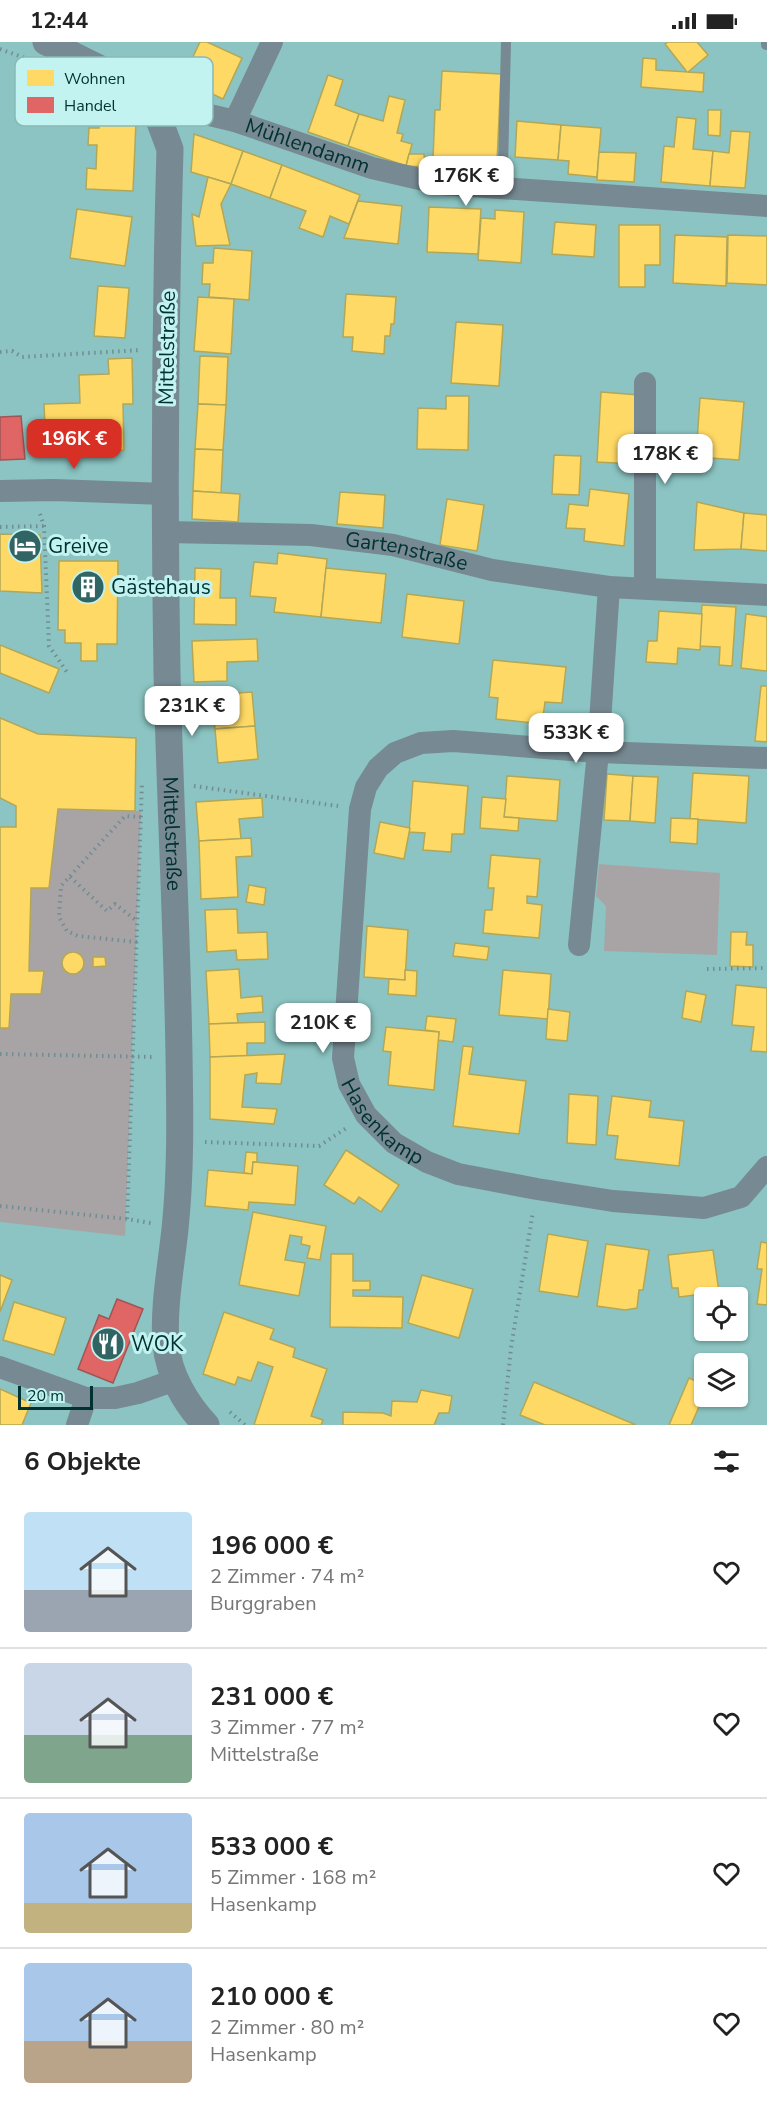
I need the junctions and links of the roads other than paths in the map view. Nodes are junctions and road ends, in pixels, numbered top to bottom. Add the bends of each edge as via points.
1 (272, 42) edge
2 (506, 42) edge
3 (39, 51) edge
4 (61, 57) edge
5 (213, 116) edge
6 (235, 121) junction
7 (161, 126) edge
8 (496, 189) junction
9 (767, 206) edge
10 (645, 383) dead end
11 (0, 491) edge
12 (165, 494) junction
13 (166, 532) junction
14 (609, 587) junction
15 (645, 588) junction
16 (767, 595) edge
17 (598, 752) junction
18 (767, 758) edge
19 (579, 945) dead end
20 (767, 1167) edge
21 (0, 1367) edge
22 (175, 1380) junction
23 (86, 1398) junction
24 (77, 1425) edge
25 (206, 1425) edge

1 - 6 street
2 - 8 lane via 503,168
3 - 4 street
5 - 6 street, Mühlendamm
6 - 8 street, Mühlendamm via 372,168 441,184
7 - 12 street, Mittelstraße via 170,149
8 - 9 street, Mühlendamm
10 - 15 street
11 - 12 street
12 - 13 street, Mittelstraße
13 - 14 street, Gartenstraße via 311,535 393,544 492,570
13 - 22 street, Mittelstraße via 180,1141 165,1330
14 - 15 street, Gartenstraße
14 - 17 street
15 - 16 street, Gartenstraße
17 - 18 street, Hasenkamp
17 - 19 street
17 - 20 street, Hasenkamp via 453,741 420,743 395,753 378,768 366,787 360,809 343,1058 349,1084 366,1116 394,1143 458,1174 613,1201 704,1208 741,1197
21 - 23 street
22 - 23 street via 115,1398
22 - 25 street, Mittelstraße
23 - 24 street

